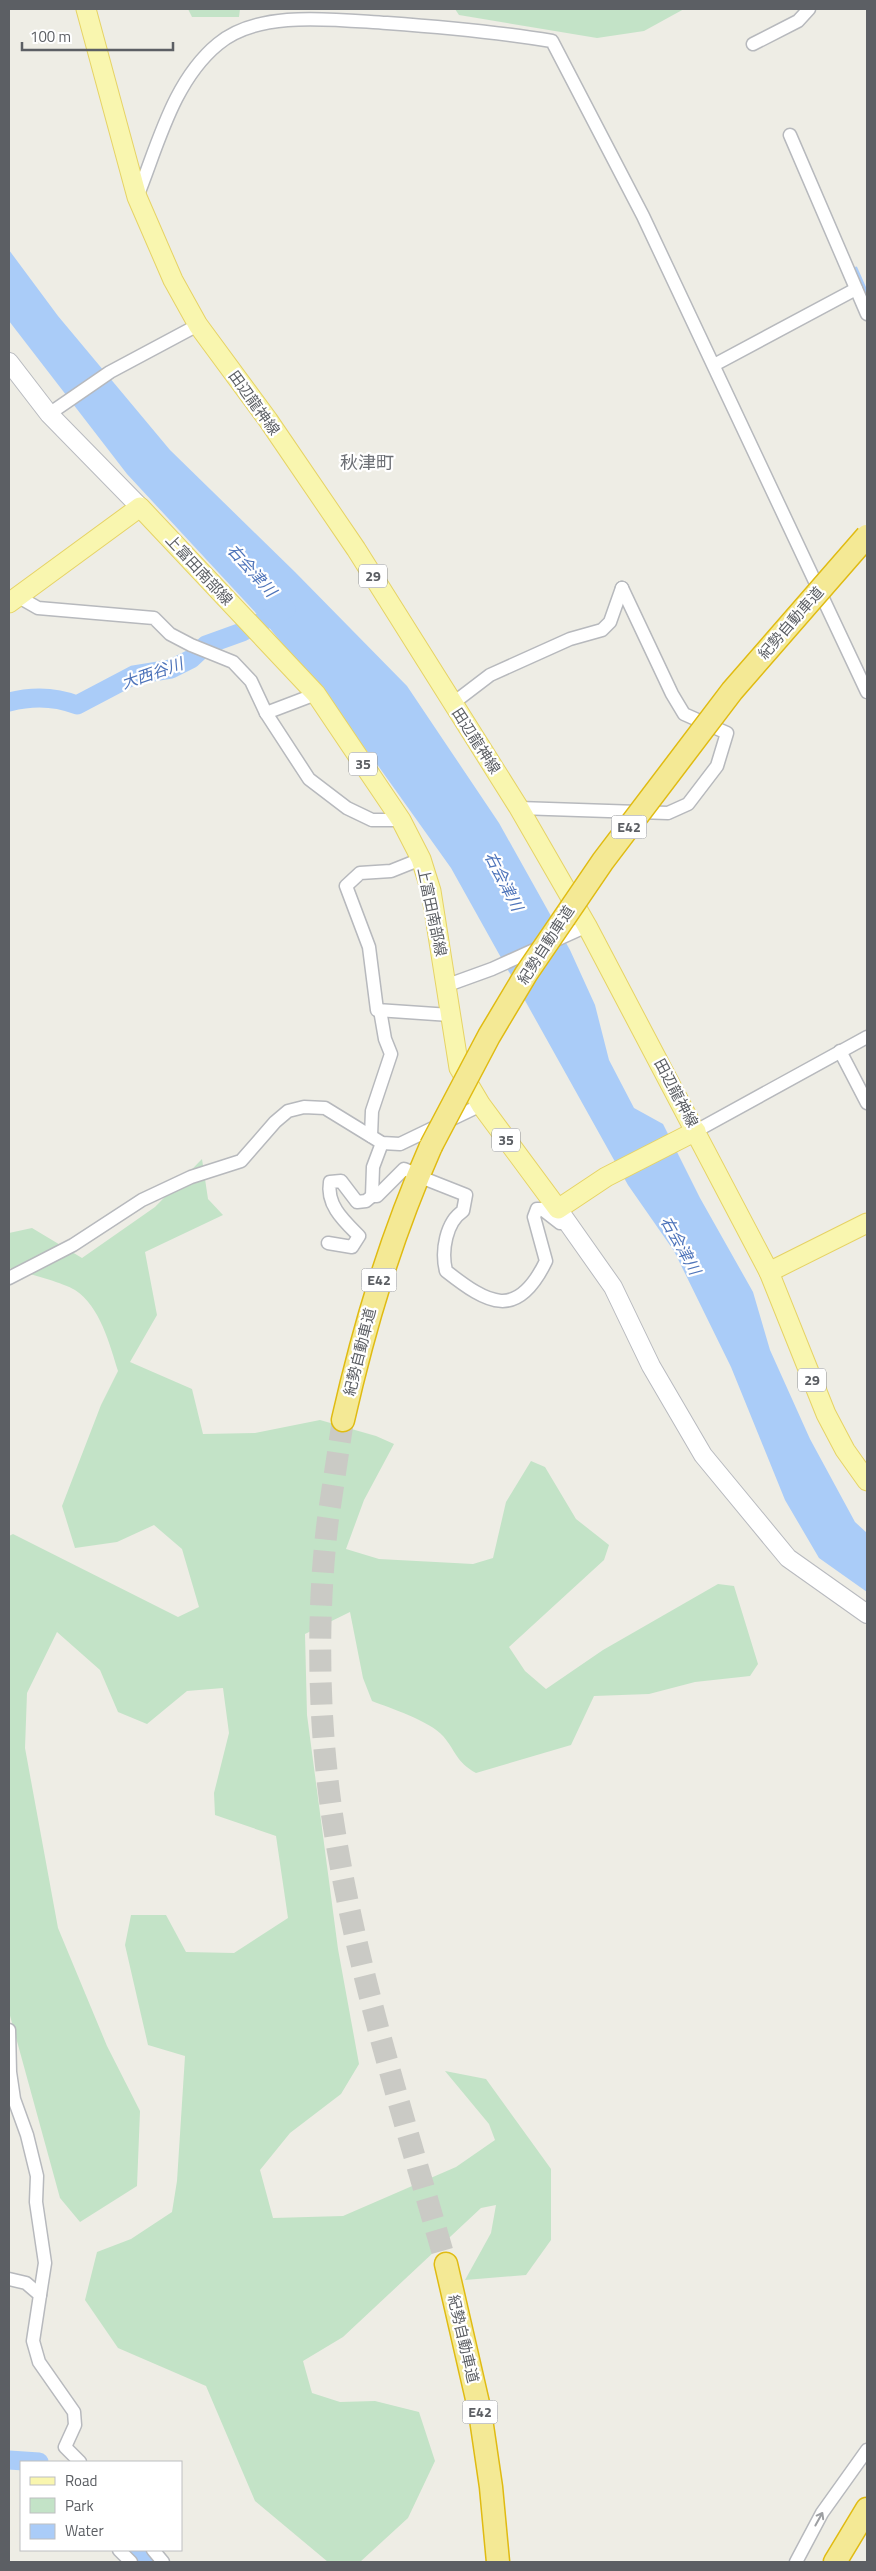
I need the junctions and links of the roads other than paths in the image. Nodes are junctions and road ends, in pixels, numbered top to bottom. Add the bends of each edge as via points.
1 (86, 9) edge
2 (809, 9) edge
3 (753, 44) dead end
4 (790, 135) dead end
5 (137, 197) junction
6 (856, 289) junction
7 (867, 314) edge
8 (198, 325) junction
9 (9, 362) edge
10 (714, 365) junction
11 (56, 410) junction
12 (140, 506) junction
13 (867, 536) edge
14 (13, 600) edge
15 (862, 663) edge
16 (867, 692) edge
17 (316, 694) junction
18 (452, 704) junction
19 (266, 713) junction
20 (518, 808) junction
21 (401, 820) junction
22 (421, 859) junction
23 (587, 926) junction
24 (445, 986) junction
25 (380, 1010) junction
26 (450, 1015) junction
27 (867, 1037) edge
28 (840, 1051) junction
29 (867, 1103) edge
30 (481, 1104) junction
31 (691, 1134) junction
32 (377, 1139) junction
33 (409, 1171) dead end
34 (428, 1180) dead end
35 (372, 1196) junction
36 (563, 1215) junction
37 (867, 1223) edge
38 (328, 1243) dead end
39 (769, 1272) junction
40 (9, 1278) edge
41 (343, 1420) tunnel mouth
42 (867, 1480) edge
43 (867, 1614) edge
44 (9, 2030) edge
45 (446, 2264) tunnel mouth
46 (9, 2279) edge
47 (40, 2295) junction
48 (867, 2450) edge
49 (79, 2461) edge
50 (867, 2509) edge
51 (867, 2537) edge
52 (120, 2551) edge
53 (154, 2551) edge
54 (130, 2562) edge
55 (163, 2562) edge
56 (498, 2562) edge
57 (796, 2562) edge
58 (835, 2562) edge
59 (852, 2562) edge

1 - 5 main road, 田辺龍神線 / 29
2 - 3 street via 798,21
4 - 6 street
5 - 8 main road, 田辺龍神線 / 29 via 173,280
5 - 10 street via 176,99 196,67 232,33 278,22 321,20 439,26 552,41 643,216
6 - 7 street
6 - 10 street
8 - 11 street via 110,372
8 - 18 main road, 田辺龍神線 / 29 via 356,549
9 - 11 street
10 - 15 street
11 - 12 street
12 - 14 main road
12 - 17 main road, 上富田南部線 / 35
13 - 41 highway, 紀勢自動車道 / E42, bridge via 732,691 603,861 526,974 489,1036 431,1146 410,1195 377,1287
14 - 19 street via 38,608 154,618 170,634 233,662 251,681
15 - 16 street
17 - 19 street
17 - 21 main road, 上富田南部線 / 35
18 - 20 main road, 田辺龍神線 / 29
18 - 20 street via 490,675 570,639 602,630 610,622 622,588 684,714 728,732 717,766 688,804 668,813
19 - 21 street via 310,779 347,808 372,820
20 - 23 main road, 田辺龍神線 / 29
21 - 22 main road, 上富田南部線 / 35
22 - 24 main road, 上富田南部線 / 35 via 431,891
22 - 25 street via 391,871 360,873 346,886 369,947 377,1010
23 - 24 street, bridge via 492,969
23 - 31 main road, 田辺龍神線 / 29
24 - 26 main road, 上富田南部線 / 35
25 - 26 street
25 - 32 street via 391,1054 372,1111
26 - 30 main road, 上富田南部線 / 35 via 459,1068
27 - 28 street
28 - 29 street
28 - 31 street
30 - 32 street via 400,1144
30 - 36 main road, 上富田南部線 / 35
31 - 36 main road via 606,1177
31 - 39 main road, 田辺龍神線 / 29
32 - 35 street
32 - 40 street via 325,1108 304,1107 288,1112 241,1160 191,1177 142,1200 73,1244
33 - 35 street via 404,1169 377,1196
34 - 36 street via 466,1195 463,1211 454,1217 444,1245 443,1261 446,1271 485,1299 504,1301 528,1289 546,1261 534,1217 537,1209 542,1209 560,1223
35 - 38 street via 357,1202 341,1182 330,1182 328,1192 338,1214 359,1236 352,1247
36 - 43 street via 613,1287 651,1366 703,1454 788,1558
37 - 39 main road
39 - 42 main road, 田辺龍神線 / 29 via 826,1414 845,1450
44 - 47 street via 14,2099 37,2176 36,2202 45,2263
45 - 56 highway, 紀勢自動車道 / E42 via 480,2412 492,2487
46 - 47 street via 26,2283
47 - 49 street via 33,2341 39,2362 74,2412 75,2425 65,2447
57 -> 48 street via 822,2513
50 - 58 highway
51 - 59 highway
52 - 54 street
53 - 55 street

